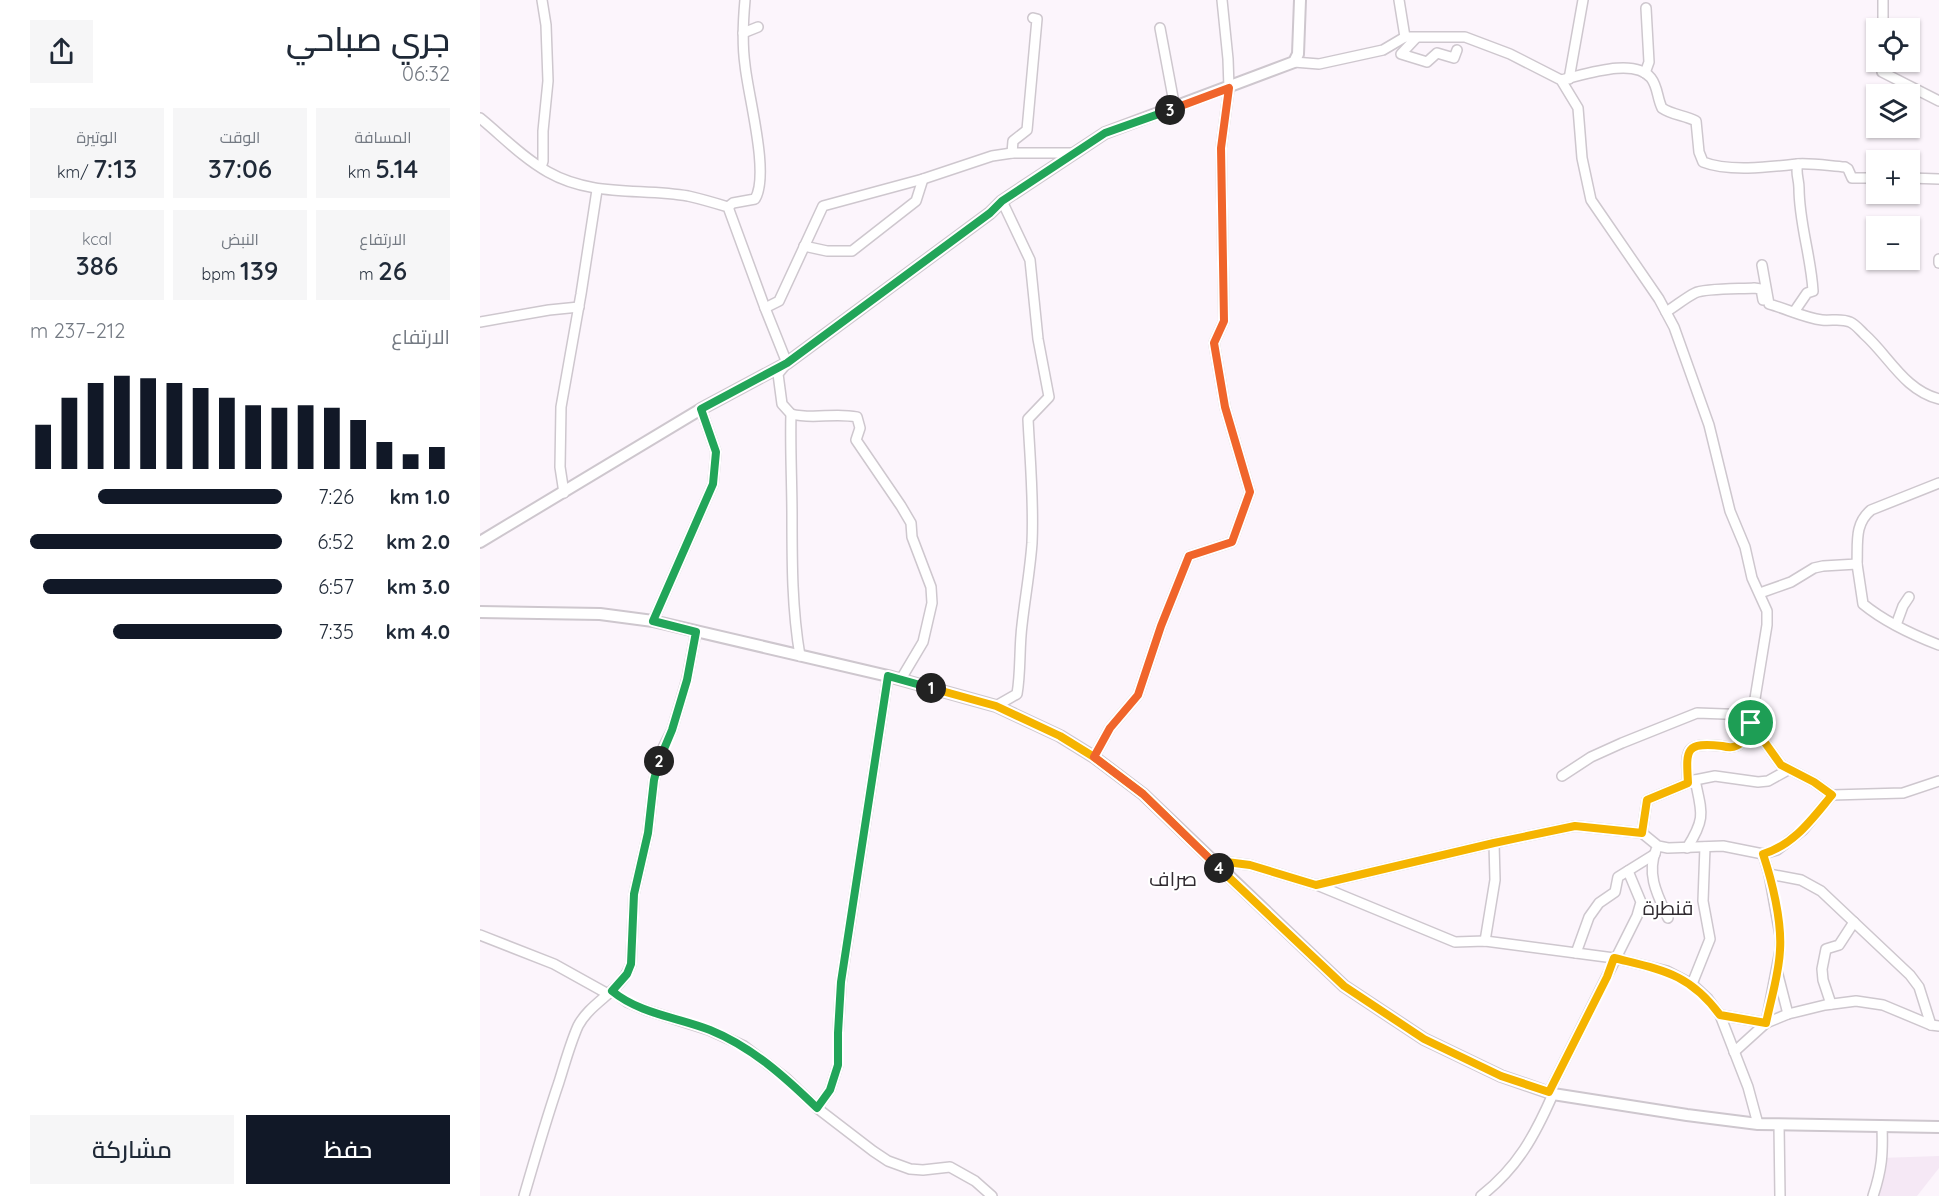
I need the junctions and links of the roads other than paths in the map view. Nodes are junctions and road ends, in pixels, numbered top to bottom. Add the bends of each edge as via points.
1 (542, 0) edge
2 (745, 0) edge
3 (1222, 0) edge
4 (1300, 0) edge
5 (1399, 0) edge
6 (1583, 0) edge
7 (1883, 0) edge
8 (1646, 9) dead end
9 (1033, 18) dead end
10 (1883, 18) edge
11 (758, 27) dead end
12 (1160, 28) dead end
13 (743, 33) junction
14 (1405, 38) junction
15 (1416, 38) junction
16 (1457, 50) dead end
17 (1294, 62) junction
18 (1882, 72) edge
19 (1645, 73) junction
20 (1565, 80) junction
21 (1229, 88) junction
22 (1939, 101) edge
23 (1175, 108) junction
24 (480, 118) edge
25 (1012, 153) junction
26 (1073, 153) junction
27 (1798, 164) junction
28 (541, 167) junction
29 (1866, 178) edge
30 (1920, 178) edge
31 (923, 179) junction
32 (1939, 179) edge
33 (597, 190) junction
34 (1002, 201) junction
35 (728, 207) junction
36 (804, 246) junction
37 (1761, 290) junction
38 (1769, 304) junction
39 (579, 307) junction
40 (765, 308) junction
41 (1666, 312) junction
42 (1794, 312) junction
43 (480, 322) edge
44 (787, 363) junction
45 (1939, 399) edge
46 (701, 409) junction
47 (791, 414) junction
48 (1939, 483) edge
49 (564, 493) junction
50 (480, 542) edge
51 (1857, 564) junction
52 (1760, 593) junction
53 (1909, 597) dead end
54 (480, 612) edge
55 (653, 621) junction
56 (1896, 625) junction
57 (696, 632) junction
58 (1939, 645) edge
59 (800, 656) junction
60 (888, 676) junction
61 (901, 679) junction
62 (996, 706) junction
63 (1751, 719) junction
64 (1094, 757) junction
65 (1788, 770) junction
66 (1562, 776) dead end
67 (1939, 781) edge
68 (1691, 782) junction
69 (1832, 795) junction
70 (1642, 833) junction
71 (1494, 843) junction
72 (1706, 847) junction
73 (1687, 848) junction
74 (1657, 850) junction
75 (1763, 854) junction
76 (1211, 860) junction
77 (1628, 871) junction
78 (1769, 874) junction
79 (1316, 885) junction
80 (1668, 918) dead end
81 (1854, 922) junction
82 (480, 935) edge
83 (1485, 941) junction
84 (1576, 952) junction
85 (1614, 958) junction
86 (1777, 969) junction
87 (1692, 984) junction
88 (610, 993) junction
89 (1831, 1004) junction
90 (1788, 1014) junction
91 (1720, 1015) junction
92 (1766, 1023) junction
93 (1935, 1026) edge
94 (1734, 1052) junction
95 (1551, 1093) junction
96 (817, 1108) junction
97 (1758, 1124) junction
98 (1779, 1125) junction
99 (1882, 1126) junction
100 (1939, 1127) edge
101 (524, 1196) edge
102 (992, 1196) edge
103 (1481, 1196) edge
104 (1779, 1196) edge
105 (1873, 1196) edge

1 - 28 street via 548,81
2 - 13 street
3 - 21 street
4 - 17 main road via 1298,54
5 - 14 street
6 - 20 street
7 - 10 street
8 - 19 street via 1649,62
9 - 25 street via 1037,19 1027,130 1013,141
11 - 13 street
12 - 23 street
13 - 35 street via 760,174 755,199
14 - 15 street
14 - 17 street via 1383,50 1362,55 1319,64
15 - 16 street via 1401,54 1427,62 1437,53 1454,57
15 - 20 street via 1465,37
17 - 21 main road
18 - 22 street
19 - 20 street via 1640,69 1618,68
19 - 27 street via 1657,87 1662,108 1696,121 1703,162 1713,166
20 - 41 street via 1578,108 1582,158 1591,200
21 - 23 main road
21 - 64 street via 1221,148 1224,321 1214,343 1225,407 1250,492 1232,542 1189,556 1138,695 1110,728
23 - 26 main road via 1107,133
24 - 28 street
25 - 26 street
25 - 31 street
26 - 34 main road
27 - 29 street via 1845,167 1852,177
27 - 42 street via 1798,201 1813,291 1807,293
28 - 33 street
30 - 32 street
31 - 36 street via 823,206
31 - 36 street via 916,201 852,251
33 - 35 street via 687,196
33 - 39 street
34 - 44 main road
34 - 62 street via 1030,260 1049,397 1028,419 1032,541 1017,694
35 - 40 street
36 - 40 street via 779,301
37 - 38 street via 1764,303
37 - 38 street via 1763,270
37 - 41 street via 1696,292
38 - 42 street
39 - 43 street
39 - 49 street via 561,408 560,467
40 - 44 street
41 - 52 street via 1688,362 1709,425 1730,511
42 - 45 street via 1824,321 1851,322 1920,392
44 - 46 main road
44 - 47 street via 778,374 782,404
46 - 49 main road
46 - 55 street via 716,452 713,484
47 - 59 street via 792,566
47 - 61 street via 804,417 842,413 857,417 860,428 856,440 910,523 931,587 932,603 923,642
48 - 51 street via 1862,517
49 - 50 main road
51 - 52 street via 1814,568 1791,582
51 - 56 street via 1863,604
52 - 63 street via 1767,611 1767,626
53 - 56 street
54 - 55 main road via 580,613
55 - 57 main road
56 - 58 street
57 - 59 main road
57 - 88 street via 687,680 654,780 648,833 634,894 631,964
59 - 60 main road
60 - 61 main road
60 - 96 street via 841,982 838,1065 830,1090
61 - 62 main road
62 - 64 main road
63 - 65 street
63 - 66 street via 1697,713 1591,757
63 - 68 street via 1747,734 1735,747 1703,744 1689,750
64 - 76 main road via 1143,794
65 - 68 street via 1758,782 1715,776
65 - 69 street
67 - 69 street via 1904,793
68 - 70 street via 1647,800
68 - 73 street via 1702,820
69 - 75 street via 1803,830 1777,850
70 - 71 street via 1575,826
70 - 74 street
71 - 79 street
71 - 83 street via 1495,880
72 - 73 street
72 - 75 street via 1734,847
72 - 87 street via 1703,901 1710,939
73 - 74 street
74 - 77 street
74 - 80 street via 1652,878
75 - 78 street
76 - 79 street via 1250,865
76 - 95 main road via 1344,986 1424,1039 1501,1076
77 - 84 street via 1618,877 1615,892 1599,903
77 - 85 street via 1641,902
78 - 81 street via 1801,880 1821,891
78 - 86 street via 1780,935
79 - 83 street via 1455,942
81 - 89 street via 1839,945 1826,949 1822,969
81 - 93 street via 1910,975
82 - 88 street via 554,964
83 - 84 street
84 - 85 street
85 - 87 street via 1667,971
85 - 95 street
86 - 90 street
86 - 92 street
87 - 91 street
88 - 96 street via 646,1011 709,1030 744,1046
88 - 101 street via 579,1025
89 - 90 street
89 - 93 street via 1856,1001 1883,1005
90 - 92 street
91 - 92 street
91 - 94 street
92 - 94 street
94 - 97 street
95 - 97 main road
95 - 103 street via 1536,1132 1522,1154 1498,1183
96 - 102 street via 888,1161 910,1169 950,1167
97 - 98 main road
98 - 99 main road
98 - 104 street
99 - 100 main road
99 - 105 street via 1883,1158

